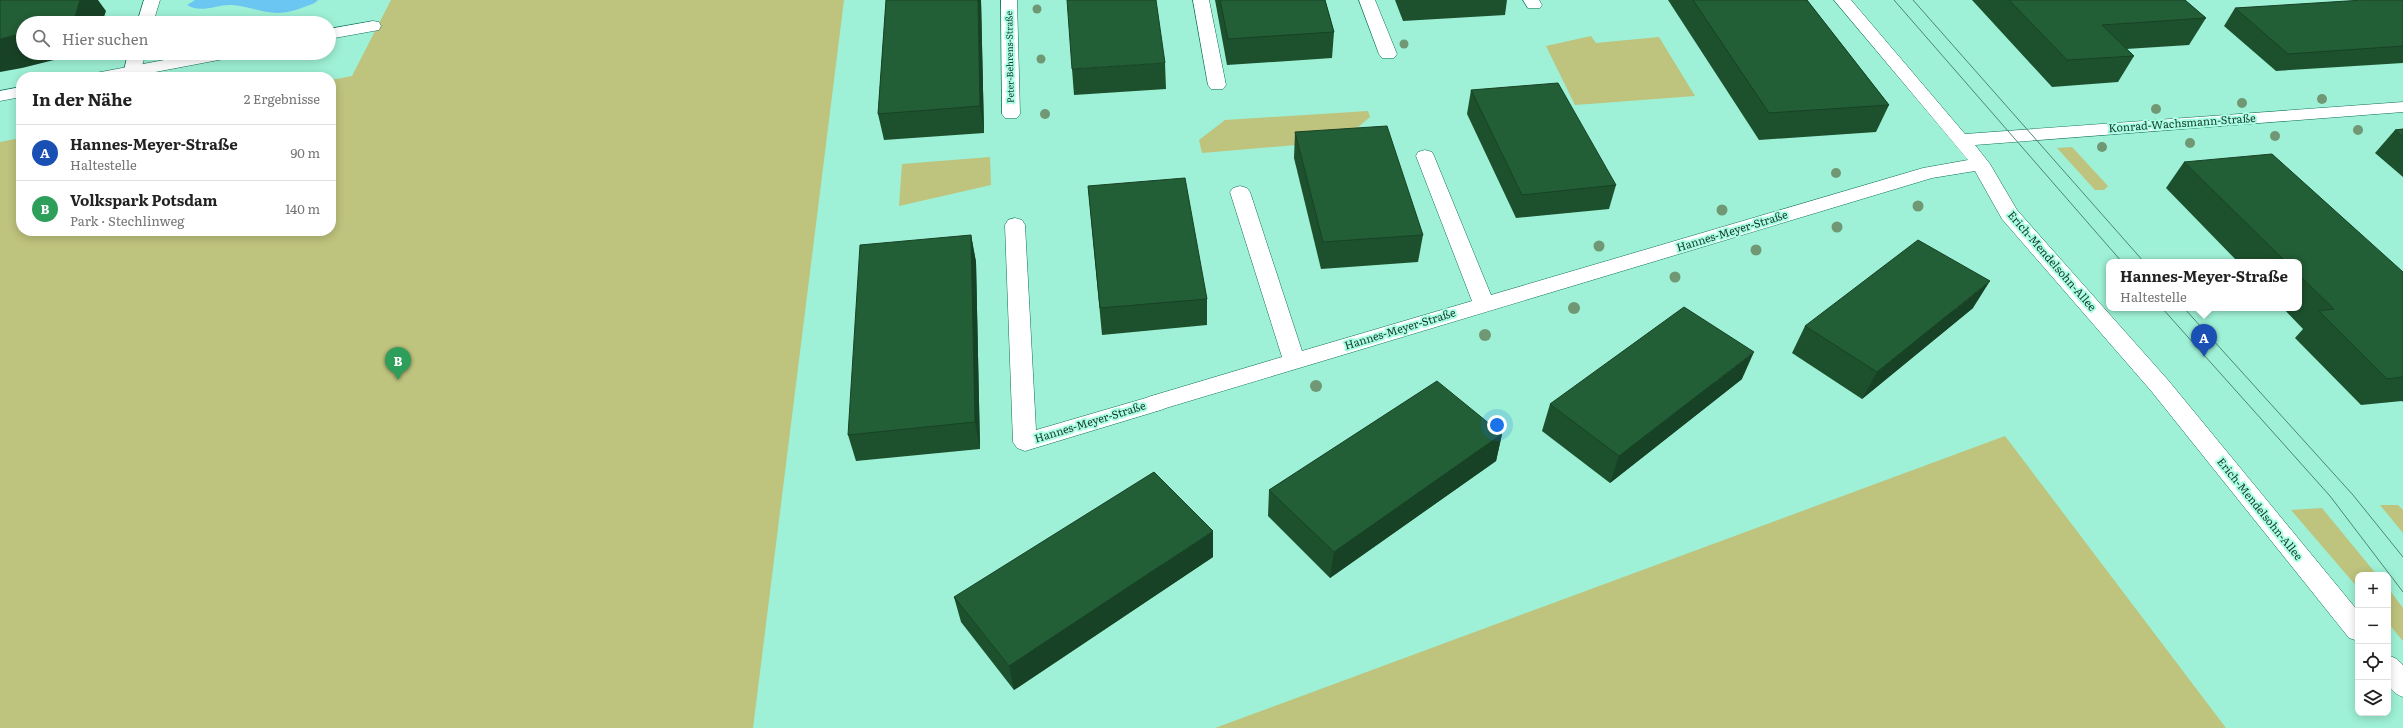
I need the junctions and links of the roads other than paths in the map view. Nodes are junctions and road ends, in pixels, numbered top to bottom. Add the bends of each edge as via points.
1 (152, 0) edge
2 (1009, 0) edge
3 (1201, 0) edge
4 (1367, 0) edge
5 (1842, 0) edge
6 (147, 16) edge
7 (373, 26) dead end
8 (336, 33) edge
9 (1388, 54) dead end
10 (135, 60) edge
11 (192, 60) edge
12 (133, 71) junction
13 (128, 72) edge
14 (1218, 85) dead end
15 (16, 93) edge
16 (0, 96) edge
17 (2403, 107) edge
18 (1011, 114) dead end
19 (1960, 140) junction
20 (1425, 156) dead end
21 (1981, 164) junction
22 (1240, 192) dead end
23 (1015, 225) dead end
24 (1484, 304) junction
25 (1294, 362) junction
26 (2355, 626) edge
27 (2391, 671) edge
28 (2403, 685) edge

1 - 6 street
2 - 18 street, Peter-Behrens-Straße
3 - 14 street
4 - 9 street
5 - 19 street, Erich-Mendelsohn-Allee
7 - 8 street
10 - 12 street
11 - 12 street
12 - 13 street
15 - 16 street
17 - 19 street, Konrad-Wachsmann-Straße
19 - 21 street, Erich-Mendelsohn-Allee
20 - 24 street
21 - 24 street, Hannes-Meyer-Straße via 1930,172
21 - 26 street, Erich-Mendelsohn-Allee via 2009,214 2160,386
22 - 25 street
23 - 25 street, Hannes-Meyer-Straße via 1025,442
24 - 25 street, Hannes-Meyer-Straße
27 - 28 street

